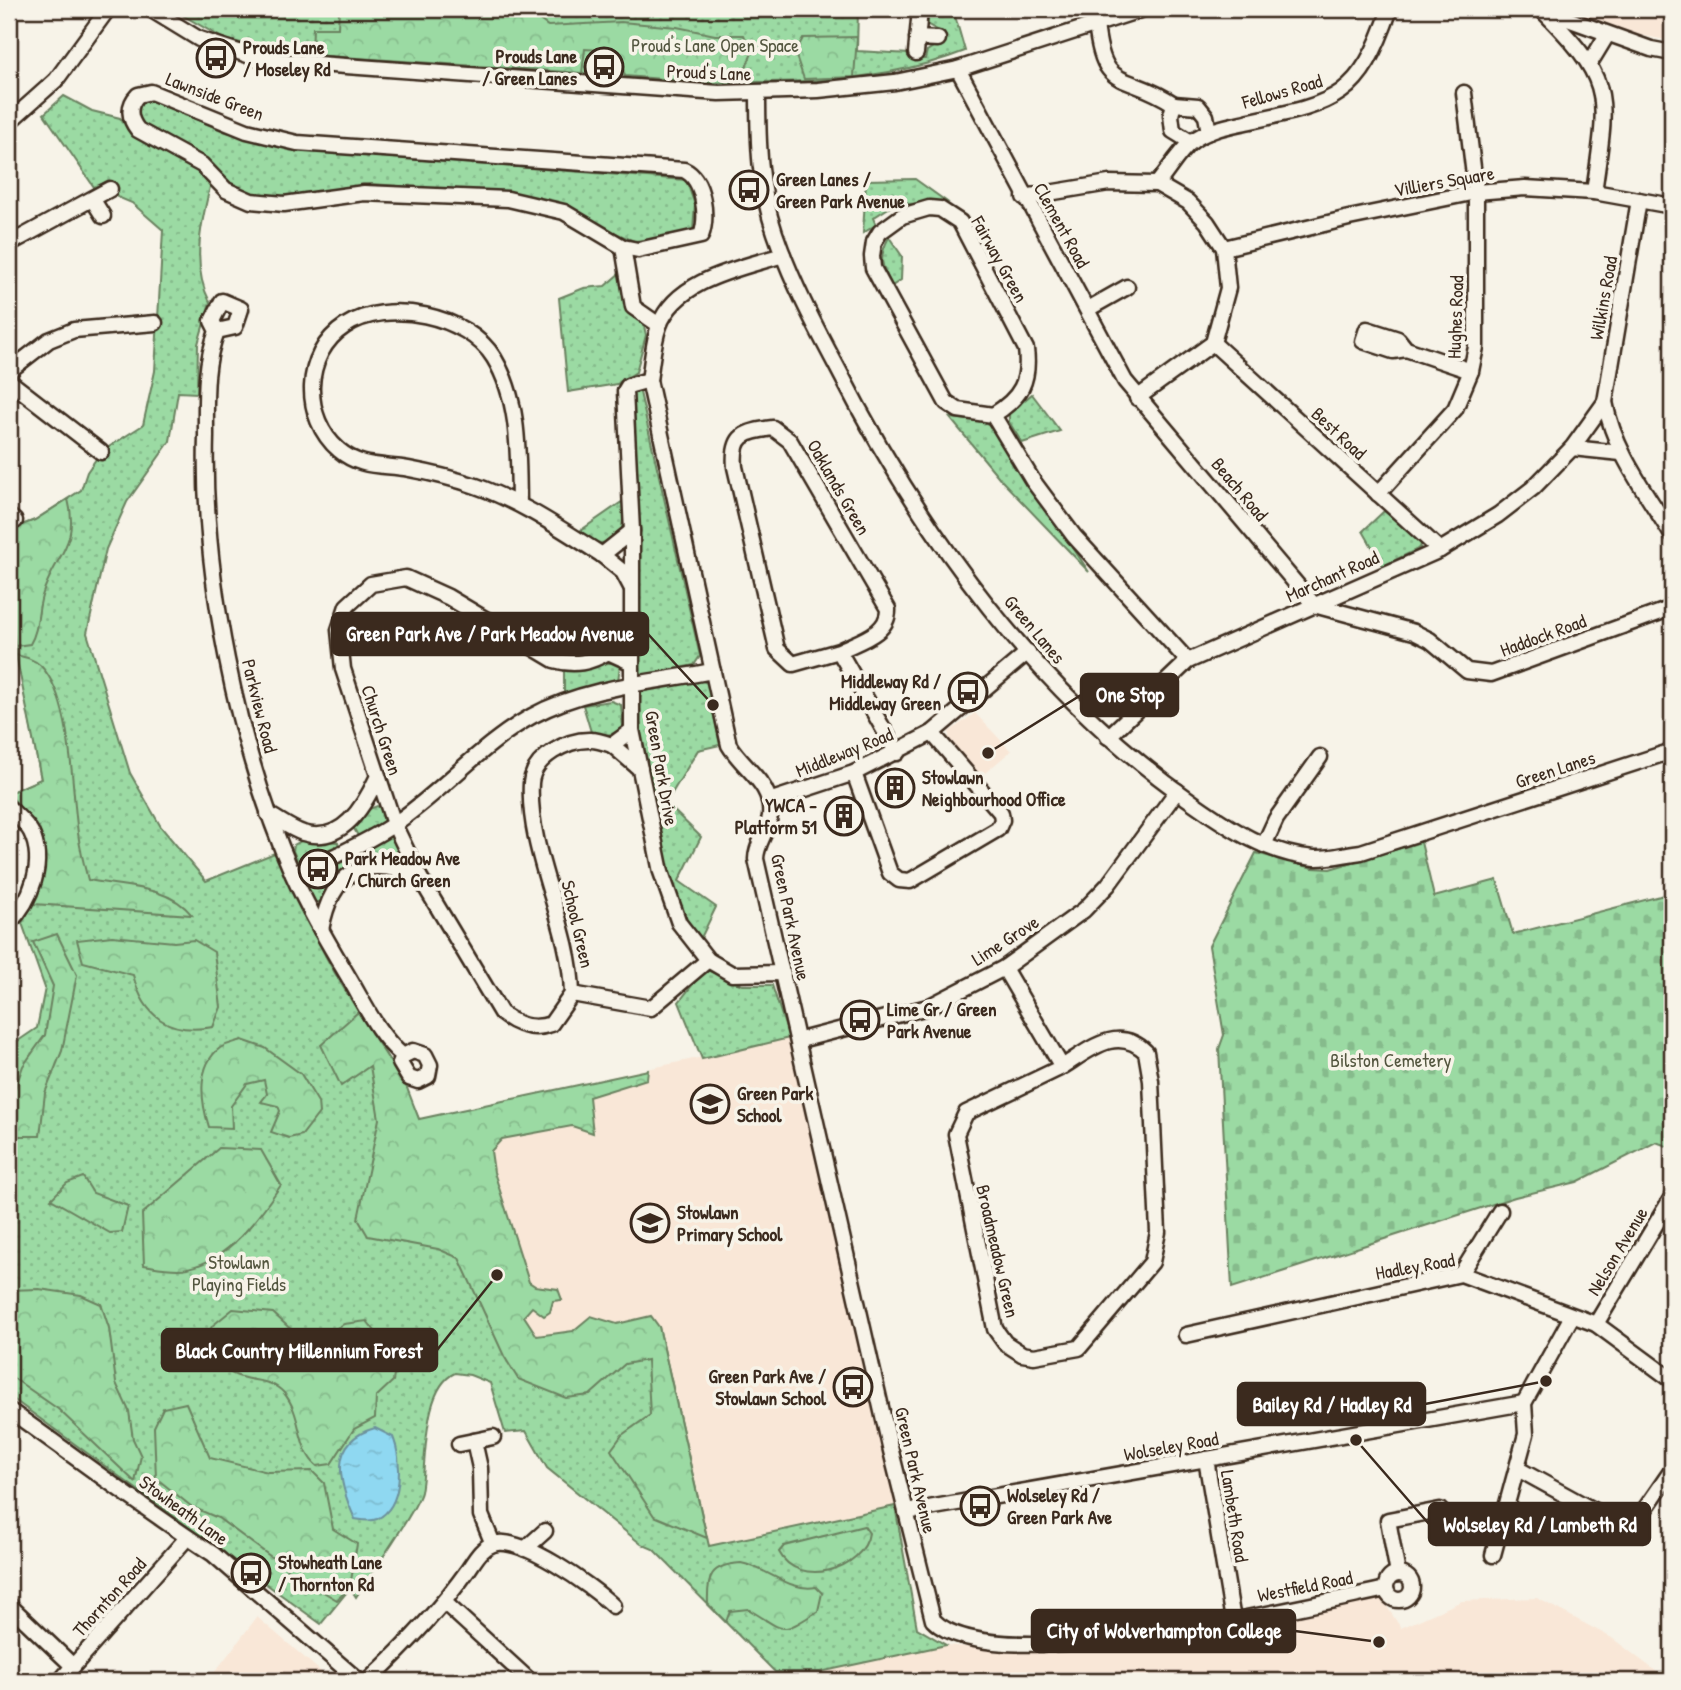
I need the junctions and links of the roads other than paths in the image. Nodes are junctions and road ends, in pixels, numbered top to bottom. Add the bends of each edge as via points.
1 (108, 9) edge
2 (150, 9) edge
3 (920, 9) edge
4 (1143, 9) edge
5 (1390, 9) edge
6 (1541, 9) edge
7 (1125, 11) edge
8 (1096, 23) junction
9 (1607, 35) junction
10 (938, 39) dead end
11 (1672, 52) edge
12 (1590, 63) junction
13 (958, 69) junction
14 (758, 93) junction
15 (1464, 93) dead end
16 (1174, 104) junction
17 (9, 122) edge
18 (1209, 132) junction
19 (1192, 142) junction
20 (1157, 184) junction
21 (110, 189) dead end
22 (1476, 192) junction
23 (1594, 192) junction
24 (1024, 197) junction
25 (93, 200) junction
26 (1639, 200) junction
27 (1672, 206) edge
28 (103, 216) dead end
29 (9, 244) edge
30 (623, 247) junction
31 (1224, 248) junction
32 (783, 256) junction
33 (1127, 287) dead end
34 (1088, 309) junction
35 (155, 323) dead end
36 (659, 325) junction
37 (217, 331) dead end
38 (1213, 343) junction
39 (1406, 349) dead end
40 (9, 371) edge
41 (1471, 371) junction
42 (649, 380) junction
43 (9, 381) edge
44 (1137, 398) junction
45 (1605, 402) junction
46 (993, 415) junction
47 (1572, 449) junction
48 (101, 452) dead end
49 (1621, 453) junction
50 (1378, 494) junction
51 (519, 503) junction
52 (632, 531) junction
53 (1672, 535) edge
54 (1440, 550) junction
55 (602, 555) junction
56 (632, 588) junction
57 (1314, 605) junction
58 (1672, 608) edge
59 (631, 618) junction
60 (839, 650) junction
61 (608, 652) junction
62 (1028, 652) junction
63 (630, 662) junction
64 (1188, 662) junction
65 (713, 671) junction
66 (630, 687) junction
67 (632, 730) junction
68 (932, 733) junction
69 (1108, 737) junction
70 (612, 745) junction
71 (1672, 751) edge
72 (897, 753) junction
73 (1320, 757) dead end
74 (640, 769) junction
75 (854, 773) junction
76 (377, 778) junction
77 (1177, 791) junction
78 (769, 801) junction
79 (9, 808) edge
80 (268, 814) junction
81 (394, 824) junction
82 (1264, 845) junction
83 (292, 874) junction
84 (418, 876) junction
85 (9, 923) edge
86 (321, 930) junction
87 (708, 960) junction
88 (1004, 968) junction
89 (783, 973) junction
90 (572, 994) junction
91 (800, 1040) junction
92 (403, 1056) dead end
93 (1062, 1068) junction
94 (1672, 1197) edge
95 (1500, 1210) dead end
96 (1461, 1274) junction
97 (1572, 1316) junction
98 (1595, 1324) junction
99 (1185, 1335) dead end
100 (1672, 1380) edge
101 (1524, 1403) junction
102 (9, 1410) edge
103 (493, 1437) dead end
104 (474, 1441) junction
105 (459, 1444) dead end
106 (1206, 1460) junction
107 (1518, 1469) junction
108 (1672, 1470) edge
109 (1440, 1510) dead end
110 (906, 1512) junction
111 (545, 1531) dead end
112 (186, 1539) junction
113 (493, 1544) junction
114 (525, 1549) junction
115 (1493, 1555) dead end
116 (1398, 1574) junction
117 (1386, 1590) junction
118 (444, 1603) junction
119 (9, 1605) edge
120 (613, 1606) dead end
121 (1233, 1620) junction
122 (942, 1629) joint
123 (73, 1666) junction
124 (60, 1681) edge
125 (359, 1681) edge
126 (368, 1681) edge
127 (530, 1681) edge

1 - 17 street via 56,80
2 - 14 street, Proud's Lane via 223,49 287,64
3 - 10 street via 917,45
4 - 7 street, Proud's Lane
5 - 18 street, Fellows Road via 1364,71 1340,94 1290,113
6 - 9 street
6 - 12 street
7 - 8 street, Proud's Lane
8 - 13 street, Proud's Lane
8 - 16 street via 1105,68
9 - 11 street
9 - 12 street
12 - 23 street via 1605,111
13 - 14 street, Proud's Lane via 895,82
13 - 24 street, Clement Road
14 - 32 street, Green Lanes via 764,192
15 - 22 street, Hughes Road
16 - 18 street via 1198,106
16 - 19 street via 1173,131
18 - 19 street, Fellows Road
19 - 20 street, Fellows Road
20 - 24 street via 1109,183
20 - 31 street via 1188,202
21 - 25 street
22 - 23 street, Villiers Square via 1525,188
22 - 31 street, Villiers Square
22 - 41 street, Hughes Road via 1476,346
23 - 26 street, Villiers Square
24 - 34 street, Clement Road
25 - 28 street
25 - 29 street
26 - 27 street, Villiers Square
26 - 45 street, Wilkins Road
30 - 30 street, Lawnside Green via 564,212 508,199 364,193 284,204 251,201 226,190 202,165 138,130 131,122 131,105 138,95 151,92 247,131 297,143 692,174 700,186 701,236 638,250
30 - 36 street via 633,307
31 - 38 street via 1228,288
32 - 36 street via 709,278 676,302
32 - 62 street, Green Lanes via 865,422 931,527
33 - 34 street
34 - 44 street, Clement Road
35 - 40 street via 74,330 49,340
36 - 42 street
37 - 80 street, Parkview Road via 207,357 207,505 222,627 240,715
38 - 44 street
38 - 50 street, Best Road
39 - 41 street
41 - 50 street, Hughes Road via 1455,409
42 - 52 street, Green Park Drive via 625,391
42 - 65 street
43 - 48 street
44 - 57 street, Beach Road
45 - 47 street, Marchant Road
45 - 49 street via 1610,430
46 - 46 street, Fairway Green via 958,410 946,402 873,268 873,242 902,216 940,209 960,222 1026,349 1029,369 1023,390
46 - 64 street via 1074,536
47 - 49 street
47 - 54 street, Marchant Road via 1498,515
49 - 53 street
50 - 54 street, Best Road
51 - 51 street via 474,485 408,468 367,466 341,452 327,439 311,406 315,370 330,340 345,326 383,314 433,318 473,335 491,354 506,385 514,416
51 - 55 street
52 - 55 street
52 - 56 street, Green Park Drive
54 - 57 street, Marchant Road
55 - 56 street via 623,572
56 - 59 street, Green Park Drive
57 - 58 street, Haddock Road via 1414,632 1467,671 1480,675
57 - 64 street, Marchant Road
59 - 61 street
59 - 63 street, Green Park Drive
60 - 60 street, Oaklands Green via 793,664 777,649 735,467 736,443 744,433 773,428 790,441 888,609 882,629
60 - 72 street
61 - 63 street
61 - 76 street, Church Green via 589,662 554,660 448,597 406,579 371,584 347,606 339,630 343,669
62 - 68 street, Middleway Road
62 - 69 street, Green Lanes
63 - 66 street, Green Park Drive
64 - 69 street, Marchant Road
65 - 66 street
65 - 78 street via 729,745 761,782
66 - 67 street, Green Park Drive
66 - 81 street via 550,707 506,731
67 - 70 street
67 - 74 street, Green Park Drive
68 - 72 street, Middleway Road
68 - 75 street via 1001,813 1002,820 998,829 910,881 890,873
69 - 77 street, Green Lanes
70 - 74 street
70 - 90 street, School Green via 593,739 561,746 543,760 531,780 534,818
71 - 82 street, Green Lanes via 1360,852 1315,858
72 - 75 street, Middleway Road
73 - 82 street via 1276,819
74 - 87 street, Green Park Drive via 662,872 679,923
75 - 78 street, Middleway Road
76 - 80 street via 360,813 342,827 304,833
76 - 81 street, Church Green
77 - 82 street, Green Lanes
77 - 88 street, Lime Grove via 1108,885
78 - 89 street, Green Park Avenue via 770,818 756,859
79 - 85 street via 31,831 38,855 26,903
80 - 83 street, Parkview Road
81 - 83 street
81 - 84 street, School Green
83 - 86 street, Parkview Road
84 - 86 street via 379,864 355,870 329,903
84 - 90 street, School Green via 501,1013 512,1022 532,1028 551,1024
86 - 92 street, Parkview Road via 383,1035
87 - 89 street, Green Park Drive via 732,974
87 - 90 street via 651,1009
88 - 91 street, Lime Grove via 928,1007
88 - 93 street
89 - 91 street, Green Park Avenue
91 - 110 street, Green Park Avenue
93 - 93 street, Broadmeadow Green via 1112,1039 1146,1052 1158,1232 1152,1262 1079,1348 1034,1356 1004,1343 995,1329 956,1134 966,1113
94 - 98 street, Nelson Avenue
95 - 96 street
96 - 97 street, Hadley Road
96 - 99 street, Hadley Road
97 - 98 street, Hadley Road
97 - 101 street
98 - 100 street, Hadley Road
101 - 106 street, Wolseley Road
101 - 107 street via 1526,1434
102 - 112 street, Stowheath Lane via 140,1501
103 - 104 street
104 - 105 street
104 - 113 street via 481,1515
106 - 110 street, Wolseley Road
106 - 121 street, Lambeth Road
107 - 108 street via 1622,1526 1634,1525
107 - 115 street
109 - 116 street via 1388,1520
110 - 122 street, Green Park Avenue via 926,1598 933,1620
111 - 114 street
112 - 123 street, Thornton Road
112 - 125 street, Stowheath Lane via 213,1554
113 - 114 street
113 - 118 street via 483,1549
114 - 120 street via 571,1572
116 - 117 street via 1390,1577
116 - 117 street, Westfield Road via 1409,1579 1409,1594 1398,1600
117 - 121 street, Westfield Road
118 - 126 street
118 - 127 street
119 - 123 street
121 - 122 street, Westfield Road via 1089,1641 992,1643
123 - 124 street, Thornton Road

